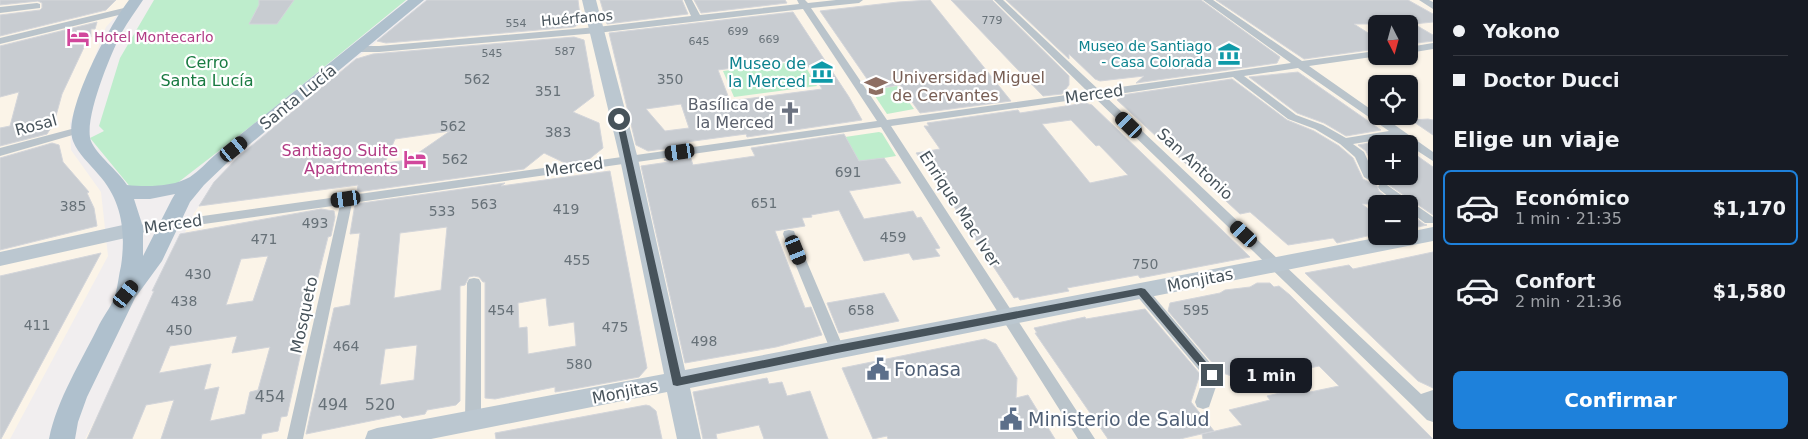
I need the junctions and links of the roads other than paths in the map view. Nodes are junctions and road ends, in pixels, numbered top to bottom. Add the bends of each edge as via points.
1 (417, 0) edge
2 (589, 0) edge
3 (688, 0) edge
4 (859, 0) edge
5 (998, 0) edge
6 (1207, 0) edge
7 (1423, 0) edge
8 (803, 3) edge
9 (132, 5) edge
10 (37, 6) dead end
11 (1433, 6) edge
12 (0, 10) edge
13 (697, 19) junction
14 (597, 30) junction
15 (0, 41) edge
16 (1433, 46) edge
17 (1418, 48) edge
18 (358, 49) junction
19 (1368, 55) edge
20 (1299, 65) junction
21 (1235, 74) junction
22 (1095, 94) junction
23 (884, 123) junction
24 (80, 130) junction
25 (1398, 133) junction
26 (1344, 142) junction
27 (0, 152) edge
28 (1433, 157) edge
29 (629, 159) junction
30 (197, 181) junction
31 (121, 191) junction
32 (1395, 195) edge
33 (346, 199) junction
34 (1418, 213) edge
35 (169, 224) junction
36 (1432, 225) edge
37 (132, 230) junction
38 (789, 234) dead end
39 (0, 259) edge
40 (1276, 265) junction
41 (474, 283) dead end
42 (1141, 291) junction
43 (126, 294) junction
44 (1009, 316) junction
45 (837, 349) junction
46 (677, 382) junction
47 (1425, 399) edge
48 (1203, 402) dead end
49 (1433, 415) edge
50 (473, 420) junction
51 (60, 433) edge
52 (295, 439) edge
53 (377, 439) edge
54 (689, 439) edge
55 (1087, 439) edge

1 - 18 main road, Santa Lucía
2 - 14 main road
3 - 13 street
4 - 8 street, Huérfanos
5 - 22 street, San Antonio
6 - 20 street
7 - 11 street
8 - 13 street, Huérfanos
8 - 23 street, Enrique Mac Iver
9 - 15 street
9 - 24 main road via 106,47 83,112
10 - 12 street
13 - 14 street, Huérfanos
14 - 18 street, Huérfanos
14 - 29 main road
16 - 17 street
18 - 30 main road, Santa Lucía
19 - 20 street, Merced
20 - 21 street, Merced
20 - 25 street
21 - 22 street, Merced
21 - 26 street via 1292,117 1319,127
22 - 23 street, Merced
22 - 40 street, San Antonio
23 - 29 street, Merced
23 - 44 street, Enrique Mac Iver
24 - 27 street, Rosal
24 - 31 main road via 86,149
25 - 26 street
25 - 28 street
26 - 32 street via 1360,155 1368,174
29 - 33 street, Merced
29 - 46 main road
30 - 31 main road via 154,193
30 - 35 main road, Santa Lucía via 182,199
31 - 37 main road via 129,210
33 - 35 street, Merced
33 - 52 street, Mosqueto
34 - 36 street
35 - 37 street, Merced
35 - 43 main road, Santa Lucía via 151,260
36 - 40 main road, Monjitas
37 - 39 main road, Merced
37 - 43 main road via 134,257
38 - 45 street
40 - 42 main road, Monjitas
40 - 47 street, San Antonio
41 - 50 street
42 - 44 main road, Monjitas
42 - 48 street via 1212,375
43 - 51 main road
44 - 45 main road, Monjitas
44 - 55 street, Enrique Mac Iver
45 - 46 main road, Monjitas
46 - 50 main road, Monjitas
46 - 54 main road
47 - 49 street, San Antonio
50 - 53 main road, Monjitas

